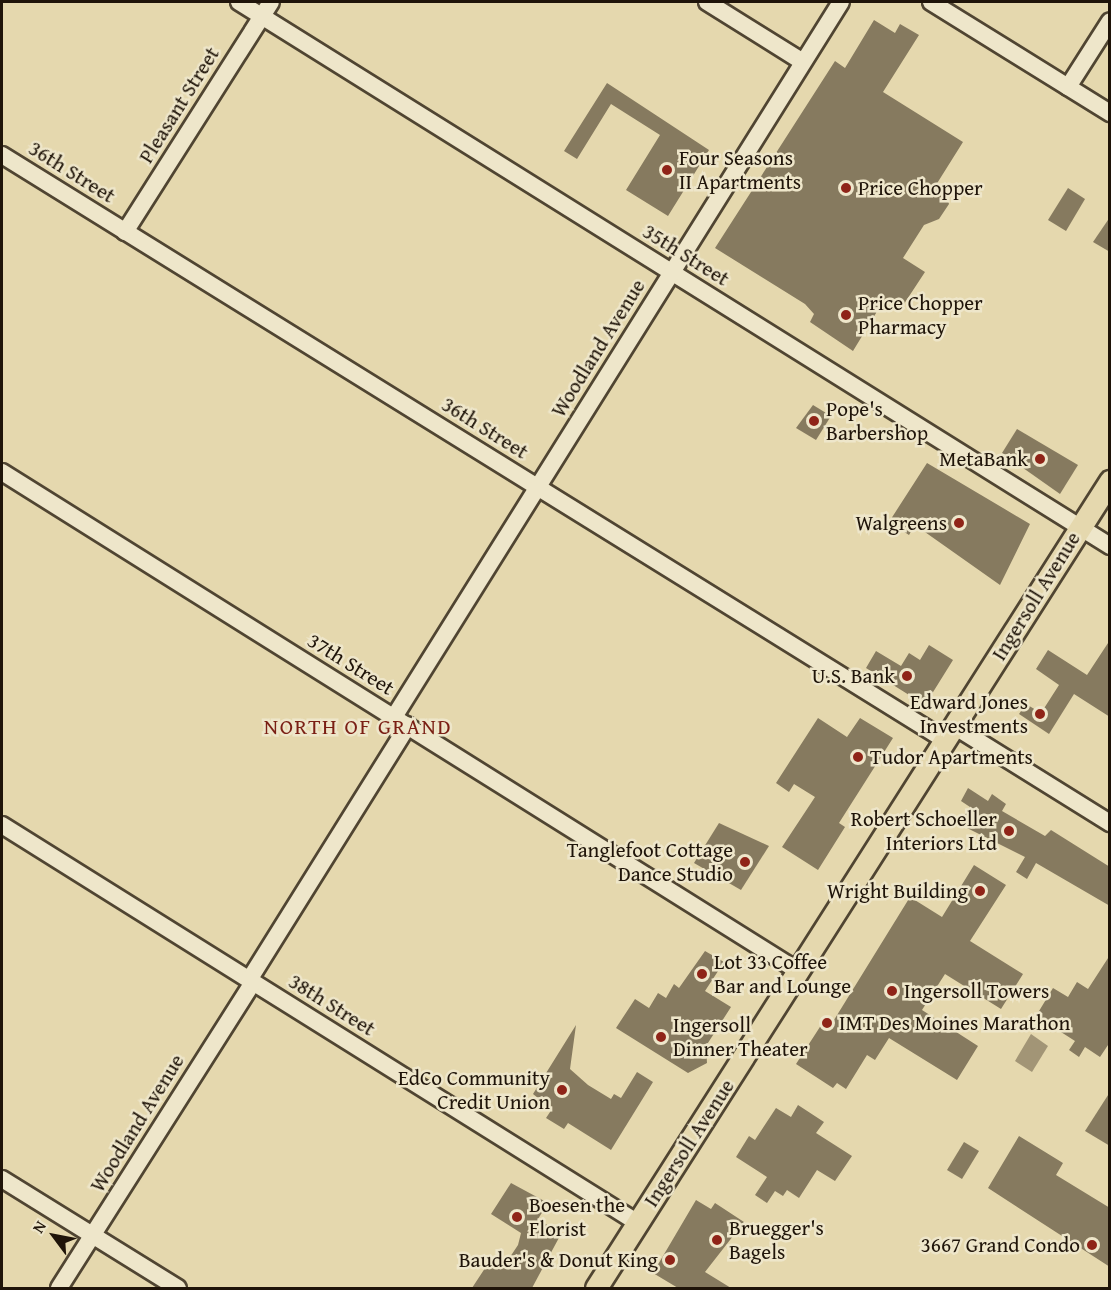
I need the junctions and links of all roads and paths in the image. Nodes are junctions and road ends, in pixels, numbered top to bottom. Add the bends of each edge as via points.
1 (239, 2) edge
2 (271, 2) edge
3 (707, 2) edge
4 (841, 2) edge
5 (931, 2) edge
6 (262, 16) junction
7 (1110, 21) edge
8 (803, 62) junction
9 (1068, 87) junction
10 (1110, 113) edge
11 (2, 155) edge
12 (125, 232) junction
13 (671, 272) junction
14 (2, 472) edge
15 (1110, 481) edge
16 (538, 488) junction
17 (1079, 528) junction
18 (1110, 546) edge
19 (401, 722) junction
20 (949, 733) junction
21 (1110, 823) edge
22 (2, 825) edge
23 (798, 971) junction
24 (251, 981) junction
25 (2, 1179) edge
26 (638, 1222) junction
27 (93, 1236) junction
28 (59, 1288) edge
29 (178, 1288) edge
30 (596, 1288) edge

1 - 6 street, 35th Street
2 - 6 street, Pleasant Street
3 - 8 street
4 - 8 street, Woodland Avenue
5 - 9 street
6 - 12 street, Pleasant Street
6 - 13 street, 35th Street
7 - 9 street
8 - 13 street, Woodland Avenue
9 - 10 street
11 - 12 street, 36th Street
12 - 16 street, 36th Street
13 - 16 street, Woodland Avenue
13 - 17 street, 35th Street
14 - 19 street, 37th Street
15 - 17 main road, Ingersoll Avenue
16 - 19 street, Woodland Avenue
16 - 20 street, 36th Street
17 - 18 street, 35th Street
17 - 20 main road, Ingersoll Avenue
19 - 23 street, 37th Street
19 - 24 street, Woodland Avenue
20 - 21 street, 36th Street
20 - 23 main road, Ingersoll Avenue
22 - 24 street, 38th Street
23 - 26 main road, Ingersoll Avenue
24 - 26 street, 38th Street
24 - 27 street, Woodland Avenue
25 - 27 street
26 - 30 main road, Ingersoll Avenue
27 - 28 street, Woodland Avenue
27 - 29 street

